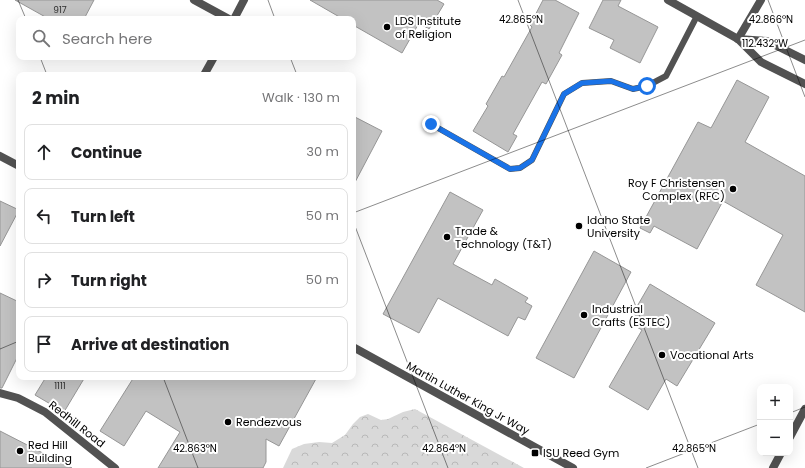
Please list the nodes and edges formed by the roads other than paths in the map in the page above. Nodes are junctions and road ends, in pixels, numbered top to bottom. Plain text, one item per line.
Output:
1 (194, 0) edge
2 (244, 0) edge
3 (668, 0) edge
4 (760, 0) edge
5 (223, 16) edge
6 (236, 16) edge
7 (697, 16) junction
8 (738, 39) junction
9 (212, 60) edge
10 (805, 60) edge
11 (206, 72) edge
12 (805, 84) edge
13 (431, 124) dead end
14 (0, 156) edge
15 (16, 164) edge
16 (356, 349) edge
17 (0, 393) edge
18 (805, 409) edge
19 (793, 431) edge
20 (775, 464) edge
21 (115, 468) edge
22 (573, 468) edge
23 (767, 468) edge

1 - 5 street
2 - 6 street
3 - 7 street
4 - 8 street
7 - 8 street
7 - 13 lane
8 - 10 street
8 - 12 street
9 - 11 street
14 - 15 street
16 - 22 street, Martin Luther King Jr Way
17 - 21 street, Redhill Road
18 - 19 street
20 - 23 street

